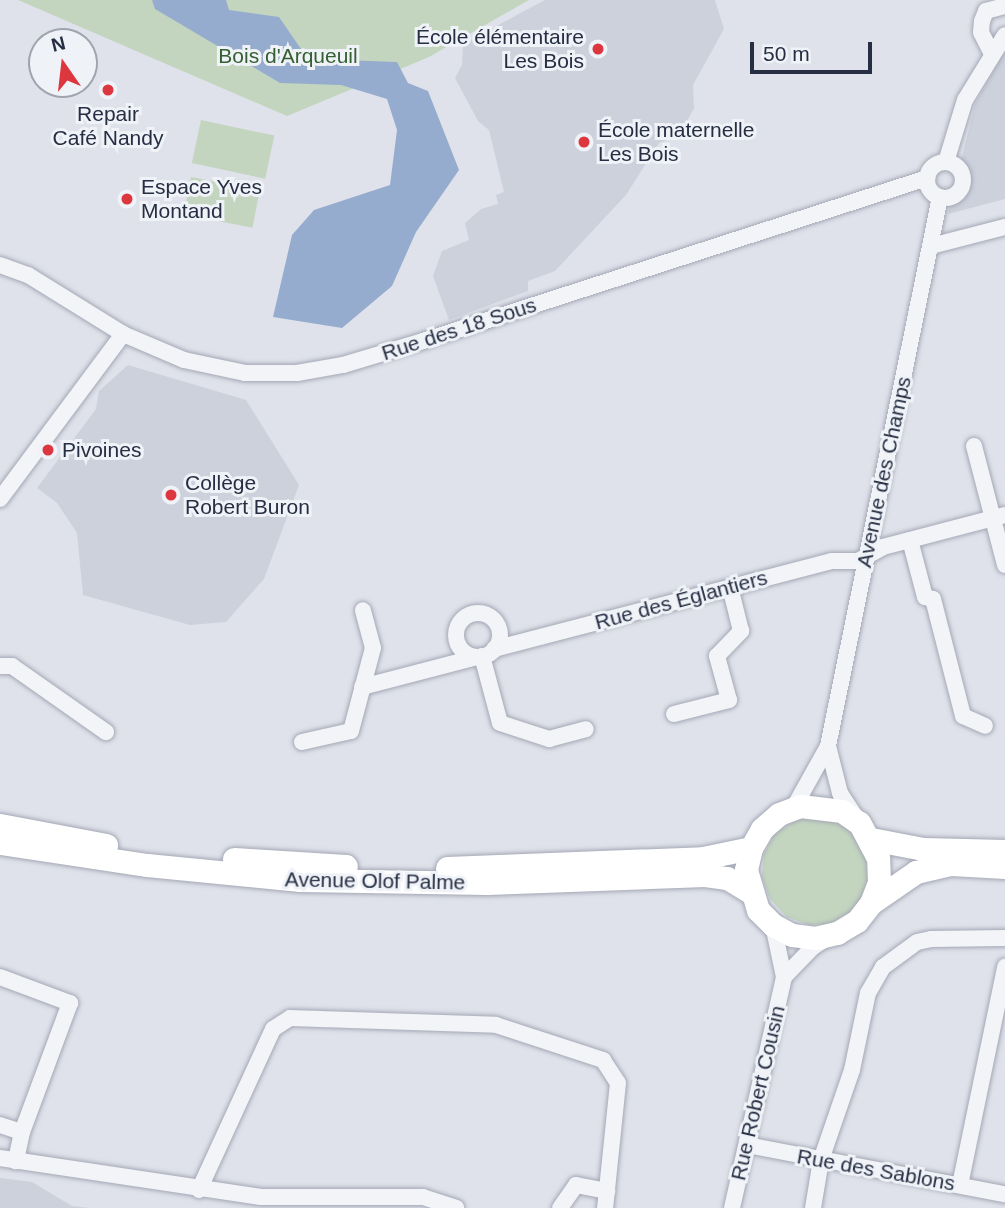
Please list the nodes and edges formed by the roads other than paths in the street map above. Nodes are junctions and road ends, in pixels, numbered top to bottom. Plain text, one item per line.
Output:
1 (995, 5) edge
2 (1005, 35) edge
3 (991, 51) junction
4 (946, 162) junction
5 (927, 178) junction
6 (940, 197) junction
7 (1005, 227) edge
8 (931, 246) junction
9 (0, 265) edge
10 (123, 334) junction
11 (974, 446) dead end
12 (0, 499) edge
13 (999, 517) edge
14 (910, 540) junction
15 (867, 556) junction
16 (1005, 565) edge
17 (730, 587) junction
18 (363, 610) dead end
19 (484, 654) junction
20 (0, 666) edge
21 (362, 687) junction
22 (674, 714) dead end
23 (985, 726) dead end
24 (586, 729) dead end
25 (106, 732) dead end
26 (302, 742) dead end
27 (828, 746) junction
28 (793, 809) junction
29 (0, 825) edge
30 (865, 831) junction
31 (0, 843) edge
32 (751, 848) junction
33 (1005, 851) edge
34 (1005, 867) edge
35 (749, 891) junction
36 (872, 903) junction
37 (773, 925) junction
38 (837, 933) junction
39 (1005, 938) edge
40 (1005, 967) edge
41 (0, 977) edge
42 (785, 977) junction
43 (0, 1125) edge
44 (22, 1132) junction
45 (747, 1145) junction
46 (8, 1160) edge
47 (821, 1160) junction
48 (960, 1185) junction
49 (199, 1190) junction
50 (607, 1191) junction
51 (1005, 1194) edge
52 (433, 1204) edge
53 (456, 1208) edge
54 (560, 1208) edge
55 (605, 1208) edge
56 (732, 1208) edge
57 (813, 1208) edge

1 - 3 street
2 - 3 street
3 - 4 street
4 - 5 street
4 - 6 street
5 - 6 street
5 - 10 street, Rue des 18 Sous
6 - 8 street, Avenue des Champs
7 - 8 street
8 - 15 street, Avenue des Champs
9 - 10 street, Rue des 18 Sous
10 - 12 street
11 - 13 street
13 - 14 street, Rue des Églantiers
13 - 16 street
14 - 15 street, Rue des Églantiers
14 - 23 street
15 - 17 street, Rue des Églantiers
15 - 27 street, Avenue des Champs
17 - 19 street, Rue des Églantiers
17 - 22 street
18 - 21 street
19 - 21 street, Rue des Églantiers
19 - 24 street
20 - 25 street
21 - 26 street
27 - 28 street, Avenue des Champs
27 - 30 street, Avenue des Champs
28 - 30 main road
28 - 32 main road
29 - 32 main road, Avenue Olof Palme
30 - 33 main road
30 - 36 main road
31 - 35 main road, Avenue Olof Palme
32 - 35 main road
34 - 36 main road
35 - 37 main road
36 - 38 main road
37 - 38 main road
37 - 42 street, Rue Robert Cousin
38 - 42 street, Rue Robert Cousin
39 - 47 street
40 - 48 street
41 - 44 street
42 - 45 street, Rue Robert Cousin
43 - 44 street
44 - 46 street
45 - 47 street, Rue des Sablons
45 - 56 street, Rue Robert Cousin
46 - 49 street
47 - 48 street, Rue des Sablons
47 - 57 street
48 - 51 street, Rue des Sablons
49 - 50 street
49 - 52 street
50 - 54 street
50 - 55 street
52 - 53 street

